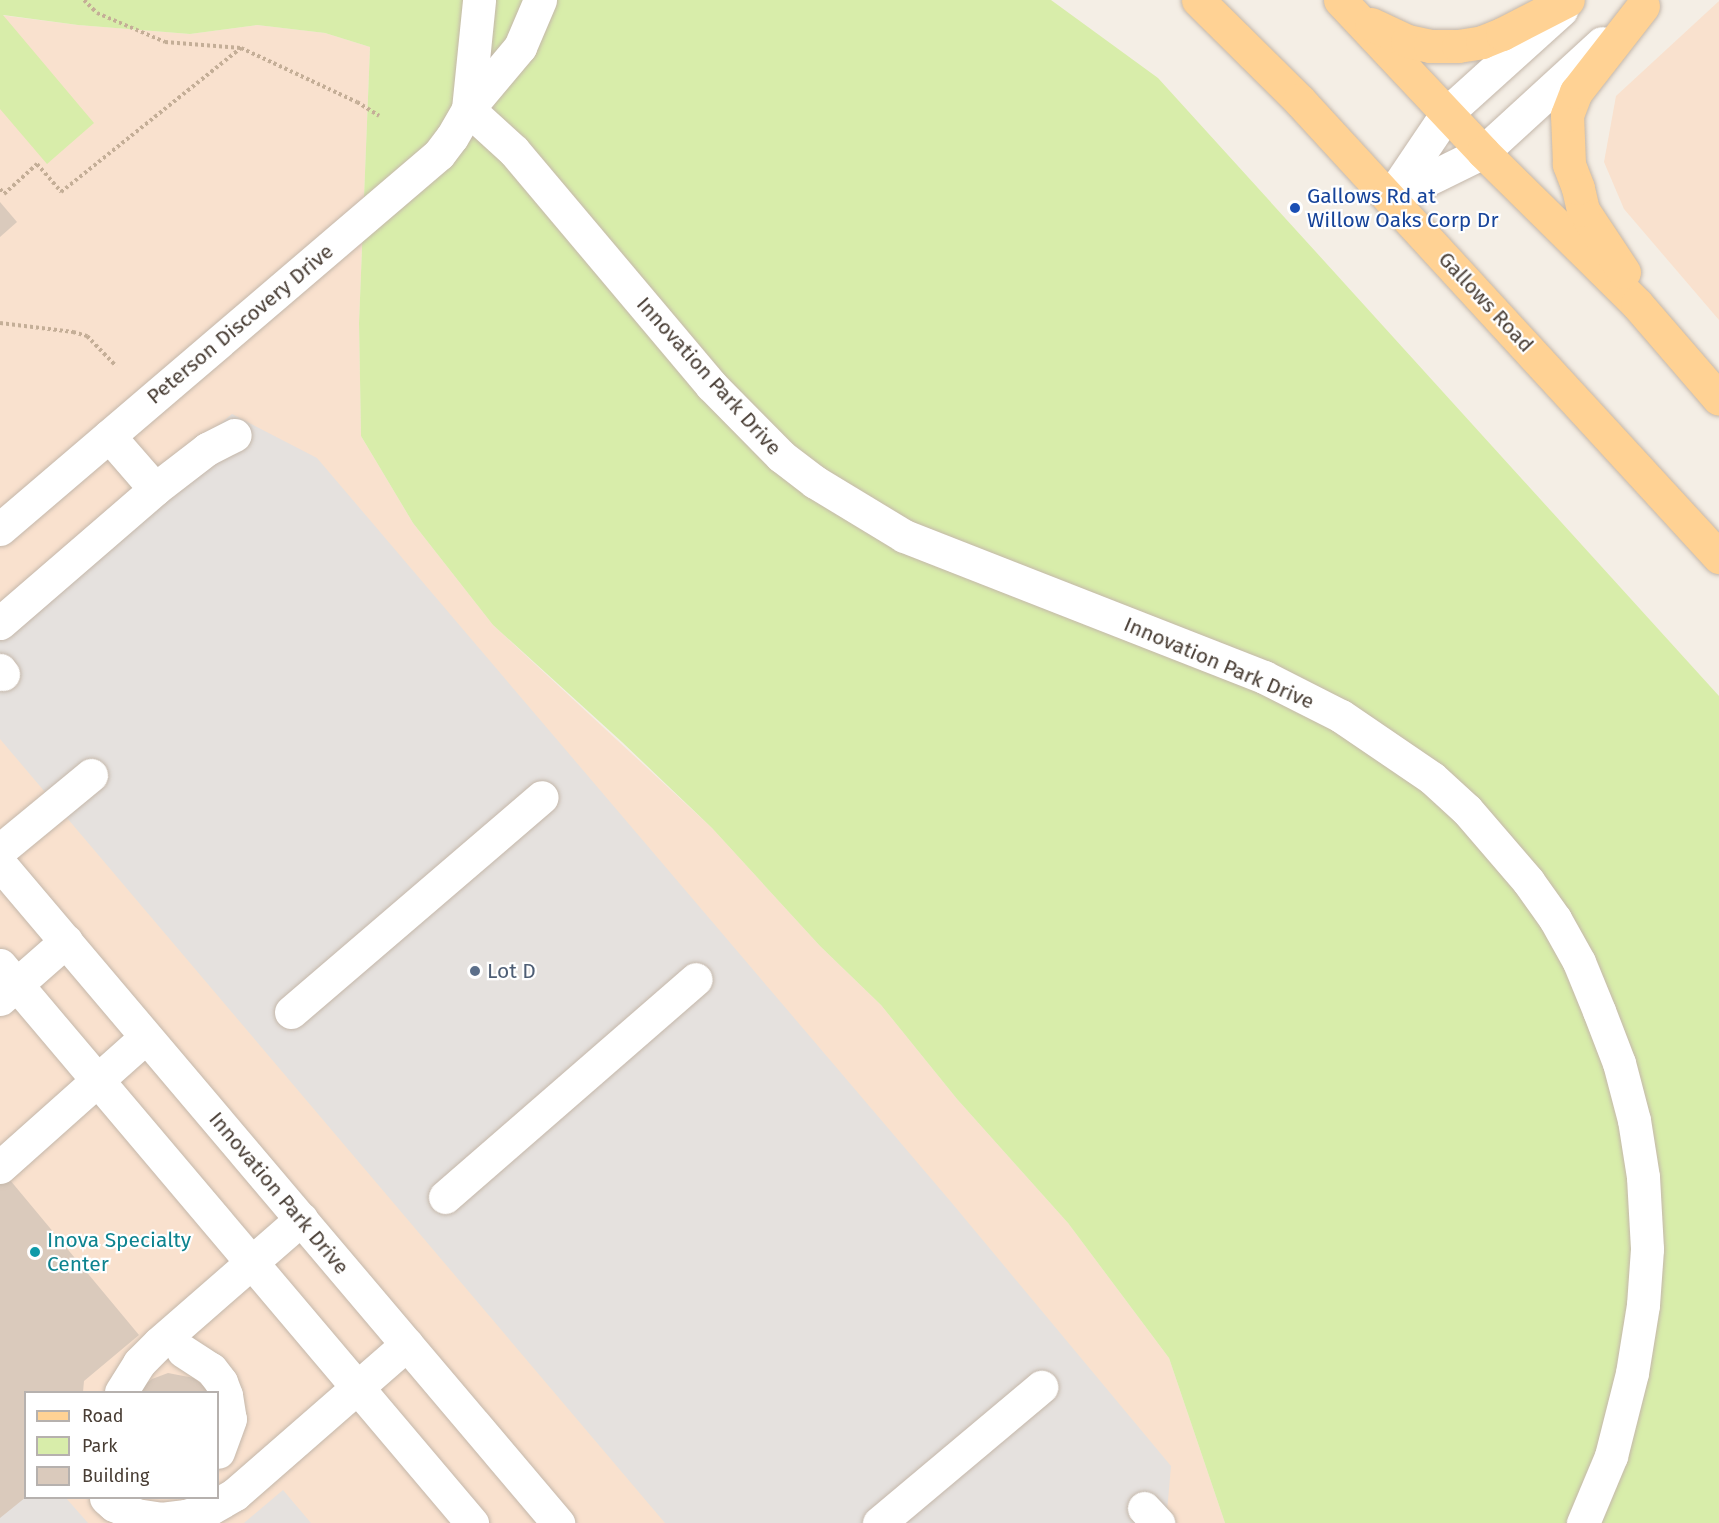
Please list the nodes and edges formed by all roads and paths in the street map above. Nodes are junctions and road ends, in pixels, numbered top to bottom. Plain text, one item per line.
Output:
1 (84, 0) edge
2 (479, 0) edge
3 (540, 0) edge
4 (1198, 0) edge
5 (1570, 0) edge
6 (1646, 3) edge
7 (1348, 8) edge
8 (241, 48) junction
9 (468, 109) junction
10 (1447, 113) junction
11 (379, 116) dead end
12 (1483, 152) junction
13 (0, 189) edge
14 (1390, 198) junction
15 (1637, 304) junction
16 (0, 323) edge
17 (116, 366) dead end
18 (1719, 399) edge
19 (235, 435) dead end
20 (109, 436) junction
21 (155, 489) junction
22 (0, 529) edge
23 (1719, 557) edge
24 (0, 623) edge
25 (91, 775) dead end
26 (542, 797) dead end
27 (0, 849) edge
28 (0, 864) edge
29 (66, 941) junction
30 (696, 979) dead end
31 (5, 983) edge
32 (291, 1012) dead end
33 (146, 1037) junction
34 (96, 1079) junction
35 (0, 1167) edge
36 (445, 1197) dead end
37 (300, 1219) junction
38 (252, 1262) junction
39 (407, 1344) junction
40 (183, 1351) dead end
41 (357, 1386) junction
42 (1041, 1387) dead end
43 (122, 1391) edge
44 (219, 1449) edge
45 (108, 1499) edge
46 (472, 1523) edge
47 (558, 1523) edge
48 (879, 1523) edge
49 (1582, 1523) edge

1 - 8 path
2 - 9 street, Peterson Discovery Drive
3 - 9 street, Peterson Discovery Drive
4 - 14 main road, Gallows Road
5 - 7 main road
5 - 10 street
6 - 12 street
6 - 15 main road
7 - 10 main road
8 - 11 path
8 - 13 path
9 - 20 street, Peterson Discovery Drive
9 - 49 street, Innovation Park Drive
10 - 12 main road
10 - 14 street
12 - 14 street
12 - 15 main road
14 - 23 main road, Gallows Road
15 - 18 main road
16 - 17 path
19 - 21 street
20 - 21 street
20 - 22 street, Peterson Discovery Drive
21 - 24 street
25 - 27 street
26 - 32 street
28 - 29 street, Innovation Park Drive
29 - 31 street
29 - 33 street, Innovation Park Drive
30 - 36 street
31 - 34 street
33 - 34 street
33 - 37 street, Innovation Park Drive
34 - 35 street
34 - 38 street
37 - 38 street
37 - 39 street, Innovation Park Drive
38 - 41 street
38 - 43 street
39 - 41 street
39 - 47 street, Innovation Park Drive
40 - 44 street
41 - 45 street
41 - 46 street
42 - 48 street

